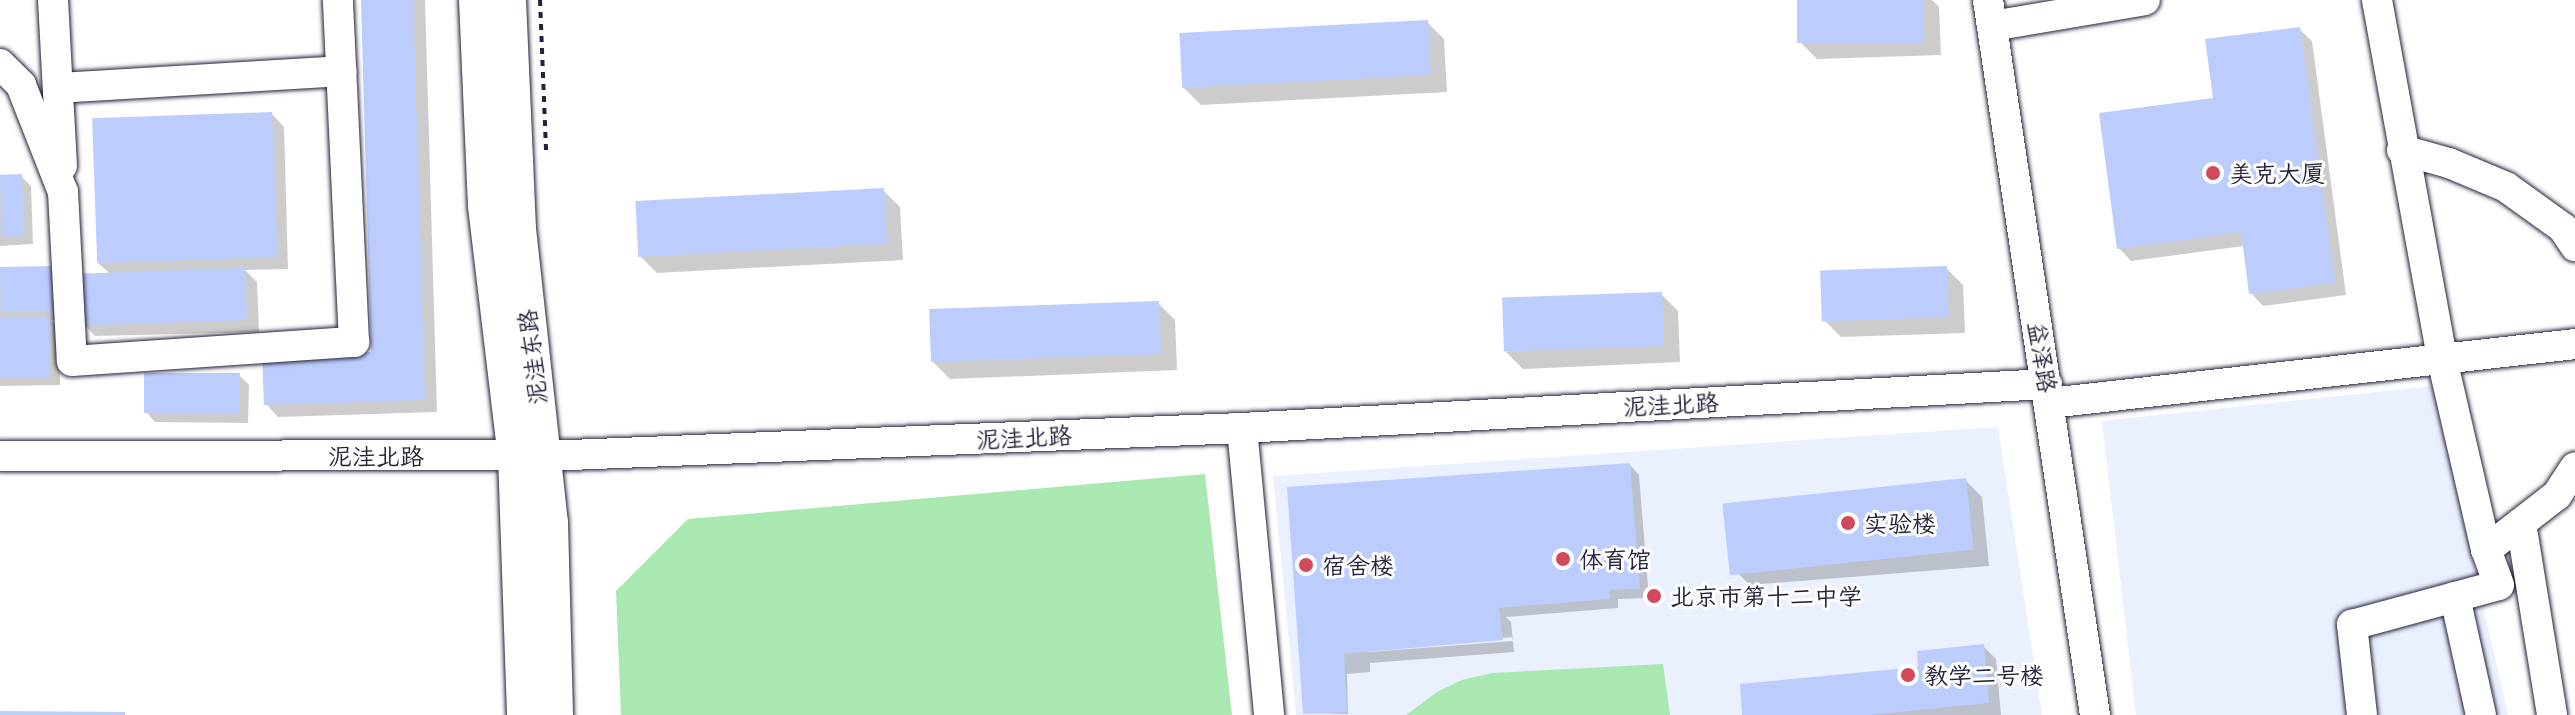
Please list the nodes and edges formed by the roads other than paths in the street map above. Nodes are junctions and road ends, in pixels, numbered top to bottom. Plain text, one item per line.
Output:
1 (53, 0) edge
2 (338, 0) edge
3 (478, 0) edge
4 (507, 0) edge
5 (2145, 0) edge
6 (2377, 0) edge
7 (1990, 13) edge
8 (0, 64) edge
9 (341, 71) junction
10 (58, 88) junction
11 (2402, 150) junction
12 (63, 192) junction
13 (2575, 246) edge
14 (2575, 344) edge
15 (2442, 359) junction
16 (2048, 393) junction
17 (1242, 428) junction
18 (0, 456) edge
19 (530, 456) junction
20 (2575, 467) edge
21 (2521, 523) junction
22 (2486, 550) junction
23 (2455, 597) junction
24 (526, 715) edge
25 (554, 715) edge
26 (1269, 715) edge
27 (2095, 715) edge
28 (2362, 715) edge
29 (2481, 715) edge
30 (2552, 715) edge

1 - 10 street
2 - 9 street
3 - 19 main road, 泥洼东路
4 - 19 main road, 泥洼东路
5 - 7 street
6 - 11 street
7 - 16 street, 益泽路
8 - 12 street
9 - 10 street
9 - 12 street
10 - 12 street
11 - 13 street
11 - 15 street
14 - 15 street, 泥洼北路
15 - 16 street, 泥洼北路
15 - 22 street
16 - 17 street, 泥洼北路
16 - 27 street, 益泽路
17 - 19 street, 泥洼北路
17 - 26 street
18 - 19 street, 泥洼北路
19 - 24 main road, 泥洼东路
19 - 25 main road, 泥洼东路
20 - 21 street
21 - 22 street
21 - 30 street
22 - 23 street
23 - 28 street
23 - 29 street

